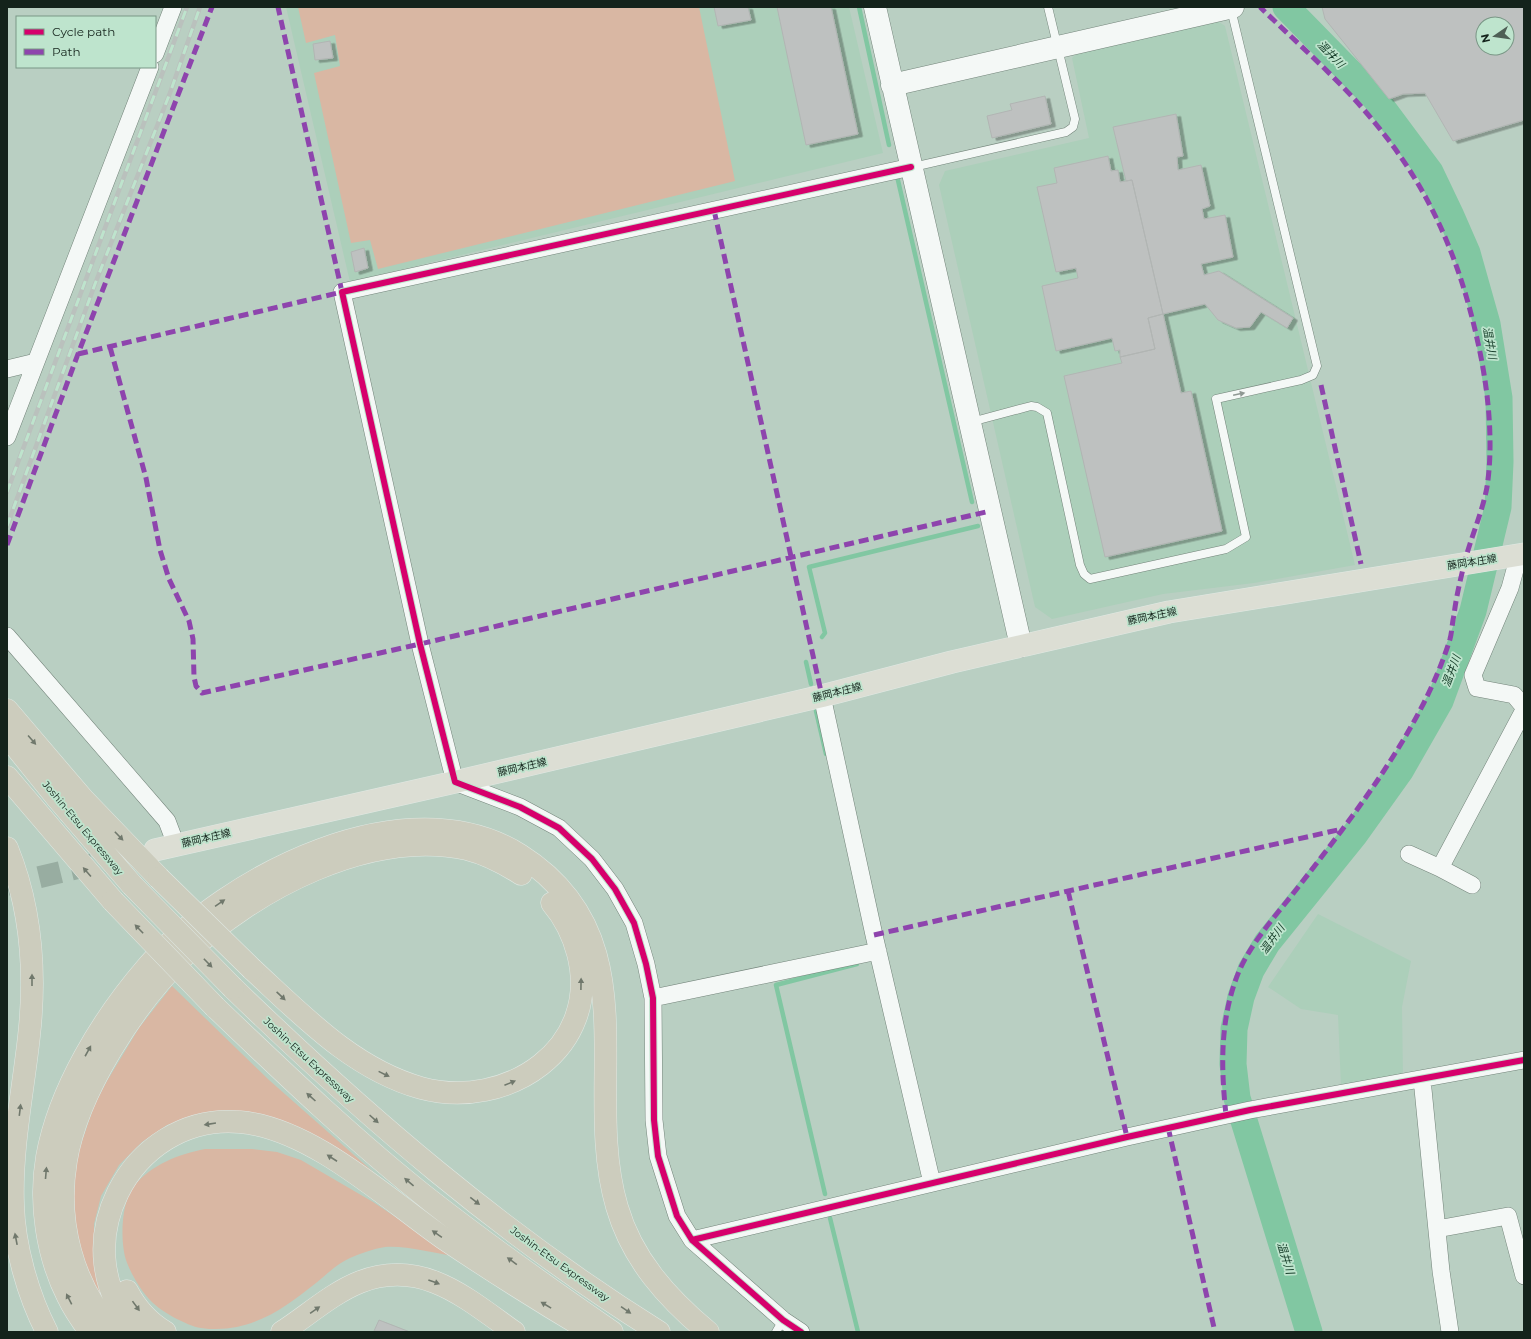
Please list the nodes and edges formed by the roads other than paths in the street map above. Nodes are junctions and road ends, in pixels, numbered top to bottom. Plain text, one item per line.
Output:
1 (173, 7) edge
2 (875, 7) edge
3 (1048, 7) edge
4 (1232, 8) edge
5 (1058, 48) junction
6 (156, 51) edge
7 (150, 68) edge
8 (892, 85) junction
9 (911, 167) junction
10 (36, 362) junction
11 (7, 370) edge
12 (969, 422) junction
13 (7, 437) edge
14 (1516, 555) edge
15 (7, 636) edge
16 (1021, 646) junction
17 (822, 696) junction
18 (1524, 707) edge
19 (7, 710) edge
20 (1524, 710) edge
21 (7, 736) edge
22 (7, 776) edge
23 (455, 782) junction
24 (176, 844) junction
25 (7, 848) edge
26 (155, 850) dead end
27 (1409, 854) dead end
28 (1440, 868) junction
29 (1472, 886) dead end
30 (878, 951) junction
31 (653, 998) junction
32 (1524, 1060) edge
33 (1422, 1079) junction
34 (932, 1183) junction
35 (119, 1189) junction
36 (1437, 1229) junction
37 (692, 1240) junction
38 (1524, 1276) edge
39 (26, 1277) junction
40 (779, 1326) edge
41 (47, 1332) edge
42 (56, 1332) edge
43 (90, 1332) edge
44 (114, 1332) edge
45 (138, 1332) edge
46 (165, 1332) edge
47 (282, 1332) edge
48 (514, 1332) edge
49 (592, 1332) edge
50 (612, 1332) edge
51 (658, 1332) edge
52 (708, 1332) edge
53 (801, 1332) edge
54 (1450, 1332) edge

1 - 6 street
2 - 8 street
3 - 5 lane
4 - 5 street
12 -> 4 lane
5 - 8 street
5 - 9 lane
7 - 10 street
8 - 9 street
9 - 12 street
9 - 23 street
10 - 11 street
10 - 13 street
12 - 16 street
14 - 16 main road, 藤岡本庄線
14 - 18 street
15 - 24 street
16 - 17 main road, 藤岡本庄線
17 - 23 main road, 藤岡本庄線
17 - 30 street
19 -> 44 highway, bridge
20 - 28 street
21 -> 51 highway, Joshin-Etsu Expressway, bridge
50 -> 22 highway, bridge
23 - 24 main road, 藤岡本庄線
23 - 31 street
24 - 26 main road, 藤岡本庄線
39 -> 25 highway
27 - 28 street
28 - 29 street
30 - 31 street
30 - 34 street
31 - 37 street
32 - 33 street
33 - 34 street
33 - 36 street
34 - 37 street
35 - 45 highway
35 -> 46 highway
49 -> 35 highway
36 - 38 street
36 - 54 street
37 - 40 street
39 - 41 highway
39 - 42 highway
40 - 53 street
43 -> 52 highway
47 -> 48 highway

